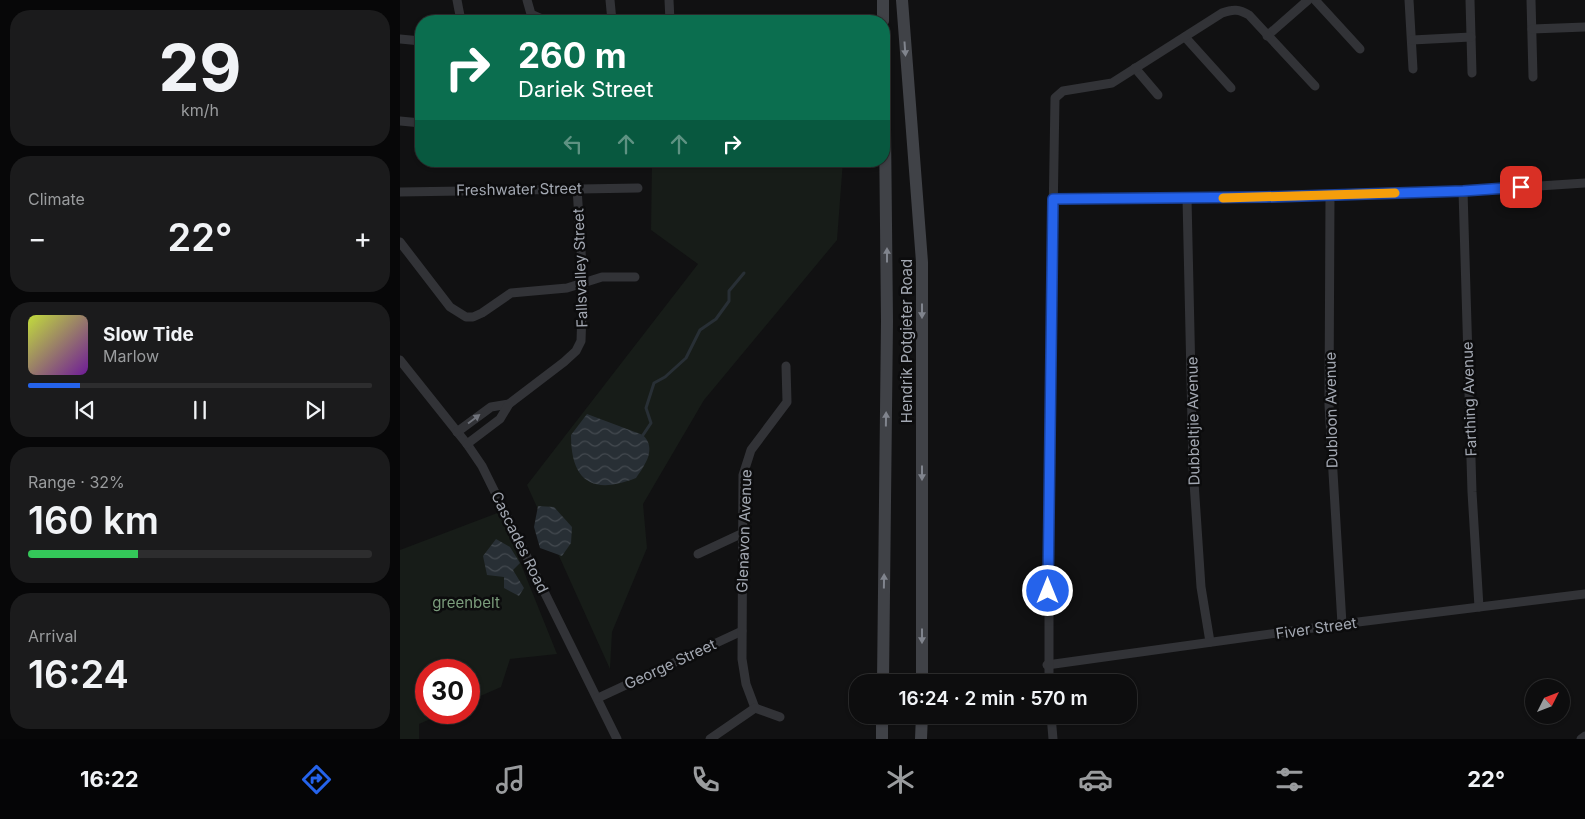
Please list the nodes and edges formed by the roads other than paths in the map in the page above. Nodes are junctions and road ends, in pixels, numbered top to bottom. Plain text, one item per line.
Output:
1 (457, 0) edge
2 (527, 0) edge
3 (610, 0) edge
4 (669, 0) edge
5 (883, 0) edge
6 (902, 0) edge
7 (1308, 0) edge
8 (1315, 0) edge
9 (1409, 0) edge
10 (1470, 0) edge
11 (1532, 0) edge
12 (460, 15) edge
13 (533, 15) edge
14 (611, 15) edge
15 (670, 15) edge
16 (884, 15) edge
17 (1585, 27) edge
18 (1532, 29) junction
19 (1267, 36) junction
20 (1185, 37) junction
21 (1471, 37) junction
22 (400, 39) edge
23 (415, 40) edge
24 (1412, 40) junction
25 (1360, 49) dead end
26 (1134, 68) junction
27 (1414, 69) dead end
28 (1472, 72) dead end
29 (1533, 76) dead end
30 (1315, 86) dead end
31 (1231, 88) dead end
32 (1158, 95) dead end
33 (400, 121) edge
34 (415, 122) edge
35 (885, 167) edge
36 (1585, 183) edge
37 (577, 188) junction
38 (638, 188) dead end
39 (1463, 191) junction
40 (400, 192) edge
41 (1330, 195) junction
42 (1187, 198) junction
43 (1053, 199) junction
44 (400, 242) edge
45 (635, 276) dead end
46 (583, 282) junction
47 (400, 360) edge
48 (786, 366) dead end
49 (509, 404) junction
50 (457, 432) junction
51 (467, 444) junction
52 (743, 532) junction
53 (698, 554) dead end
54 (1585, 594) edge
55 (1480, 607) junction
56 (1342, 624) junction
57 (742, 630) junction
58 (1210, 642) junction
59 (1047, 666) junction
60 (883, 674) edge
61 (922, 674) edge
62 (1048, 674) edge
63 (598, 698) junction
64 (756, 708) junction
65 (780, 717) dead end
66 (882, 724) edge
67 (922, 724) edge
68 (1052, 724) edge
69 (1585, 736) edge
70 (617, 739) edge
71 (710, 739) edge
72 (882, 739) edge
73 (921, 739) edge
74 (1053, 739) edge
75 (1581, 739) edge

1 - 12 street
2 - 13 street
3 - 14 street
4 - 15 street
5 - 16 main road
6 -> 61 main road, Hendrik Potgieter Road
7 - 19 street
8 - 25 street
9 - 24 street
10 - 21 street
11 - 18 street
17 - 18 street
18 - 29 street
19 - 20 street
19 - 30 street
20 - 26 street
20 - 31 street
21 - 24 street
21 - 28 street
22 - 23 street
24 - 27 street
26 - 32 street
26 - 43 street
33 - 34 street
60 -> 35 main road, Hendrik Potgieter Road
36 - 39 street
37 - 38 street, Freshwater Street
37 - 40 street, Freshwater Street
37 - 46 street, Fallsvalley Street
39 - 41 street
39 - 55 street, Farthing Avenue
41 - 42 street
41 - 56 street, Dubloon Avenue
42 - 43 street
42 - 58 street, Dubbeltjie Avenue
43 - 59 street
44 - 46 street
45 - 46 street
46 - 49 street, Fallsvalley Street
47 - 50 street, Cascades Road
48 - 52 street, Glenavon Avenue
50 -> 49 street, Fallsvalley Street
49 - 51 street, Fallsvalley Street
50 - 51 street, Cascades Road
51 - 63 street, Cascades Road
52 - 53 street
52 - 57 street, Glenavon Avenue
54 - 55 street, Fiver Street
55 - 56 street, Fiver Street
56 - 58 street, Fiver Street
57 - 63 street, George Street
57 - 64 street, Glenavon Avenue
58 - 59 street, Fiver Street
59 - 62 street
63 - 70 street, Cascades Road
64 - 65 street
64 - 71 street
66 - 72 main road
67 - 73 main road
68 - 74 street
69 - 75 street

